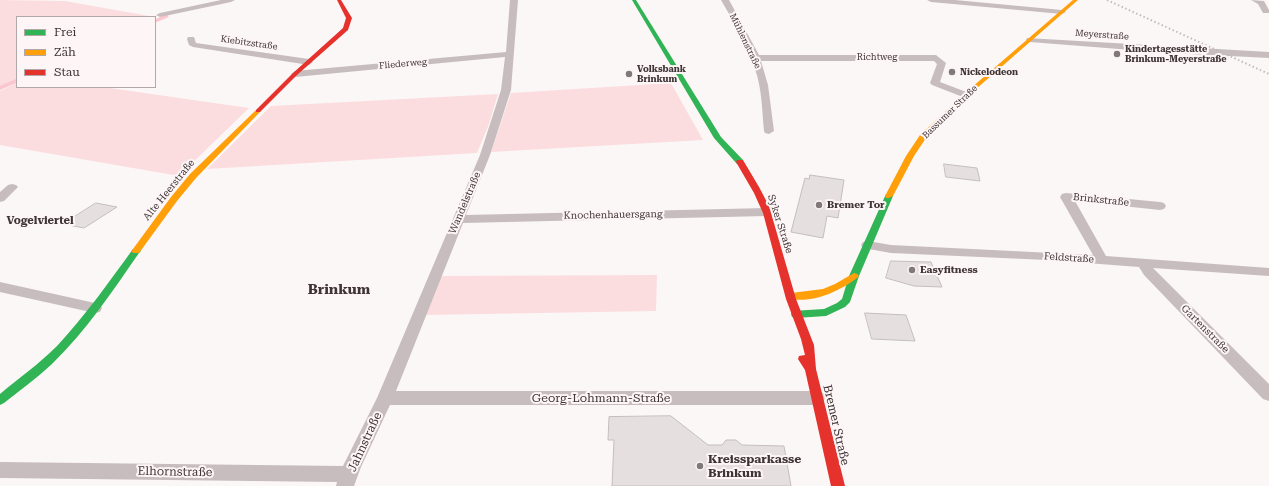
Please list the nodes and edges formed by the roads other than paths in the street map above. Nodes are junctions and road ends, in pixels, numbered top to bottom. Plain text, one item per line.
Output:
1 (231, 0) edge
2 (339, 0) edge
3 (514, 0) edge
4 (634, 0) edge
5 (641, 0) edge
6 (725, 0) edge
7 (931, 0) edge
8 (1076, 0) edge
9 (1255, 0) edge
10 (1062, 12) junction
11 (1266, 12) dead end
12 (160, 15) dead end
13 (191, 39) dead end
14 (1030, 40) junction
15 (510, 54) junction
16 (1269, 55) edge
17 (755, 58) junction
18 (309, 62) junction
19 (295, 74) junction
20 (966, 95) junction
21 (719, 122) dead end
22 (769, 131) dead end
23 (728, 135) dead end
24 (729, 146) junction
25 (12, 188) dead end
26 (0, 198) edge
27 (1160, 206) dead end
28 (767, 212) junction
29 (458, 219) junction
30 (868, 245) junction
31 (1102, 260) junction
32 (1143, 263) junction
33 (1269, 272) edge
34 (854, 276) junction
35 (0, 288) edge
36 (791, 296) junction
37 (95, 308) junction
38 (796, 314) junction
39 (1269, 394) edge
40 (385, 398) junction
41 (817, 398) junction
42 (0, 400) edge
43 (0, 470) edge
44 (347, 480) edge
45 (838, 486) edge

1 - 12 street
2 - 18 street, Alte Heerstraße
3 - 15 street, Wandelstraße
4 - 24 street, Syker Straße
5 - 21 street
6 - 17 street, Mühlenstraße
7 - 10 street
8 - 10 street, Bassumer Straße
9 - 11 street
10 - 14 street, Bassumer Straße
13 - 18 street, Kiebitzstraße
14 - 16 street, Meyerstraße
14 - 20 street, Bassumer Straße
15 - 19 street, Fliederweg
15 - 29 street, Wandelstraße
17 - 20 street, Richtweg
17 - 22 street, Mühlenstraße
18 - 19 street, Alte Heerstraße
19 - 37 street, Alte Heerstraße
20 - 30 street, Bassumer Straße
23 - 24 street, Syker Straße
24 - 28 street, Syker Straße
25 - 26 street
27 - 31 street, Brinkstraße
28 - 29 street, Knochenhauersgang
28 - 36 street, Syker Straße
29 - 40 street, Wandelstraße
30 - 31 street, Feldstraße
30 - 34 street, Bassumer Straße
31 - 32 street, Feldstraße
32 - 33 street, Feldstraße
32 - 39 street, Gartenstraße
34 - 36 street, Bassumer Straße
34 - 38 street, Bassumer Straße
35 - 37 street
36 - 38 street, Syker Straße
37 - 42 street, Alte Heerstraße
38 - 41 street, Bremer Straße
40 - 41 street, Georg-Lohmann-Straße
40 - 44 street, Jahnstraße
41 - 45 street, Bremer Straße
43 - 44 street, Elhornstraße

